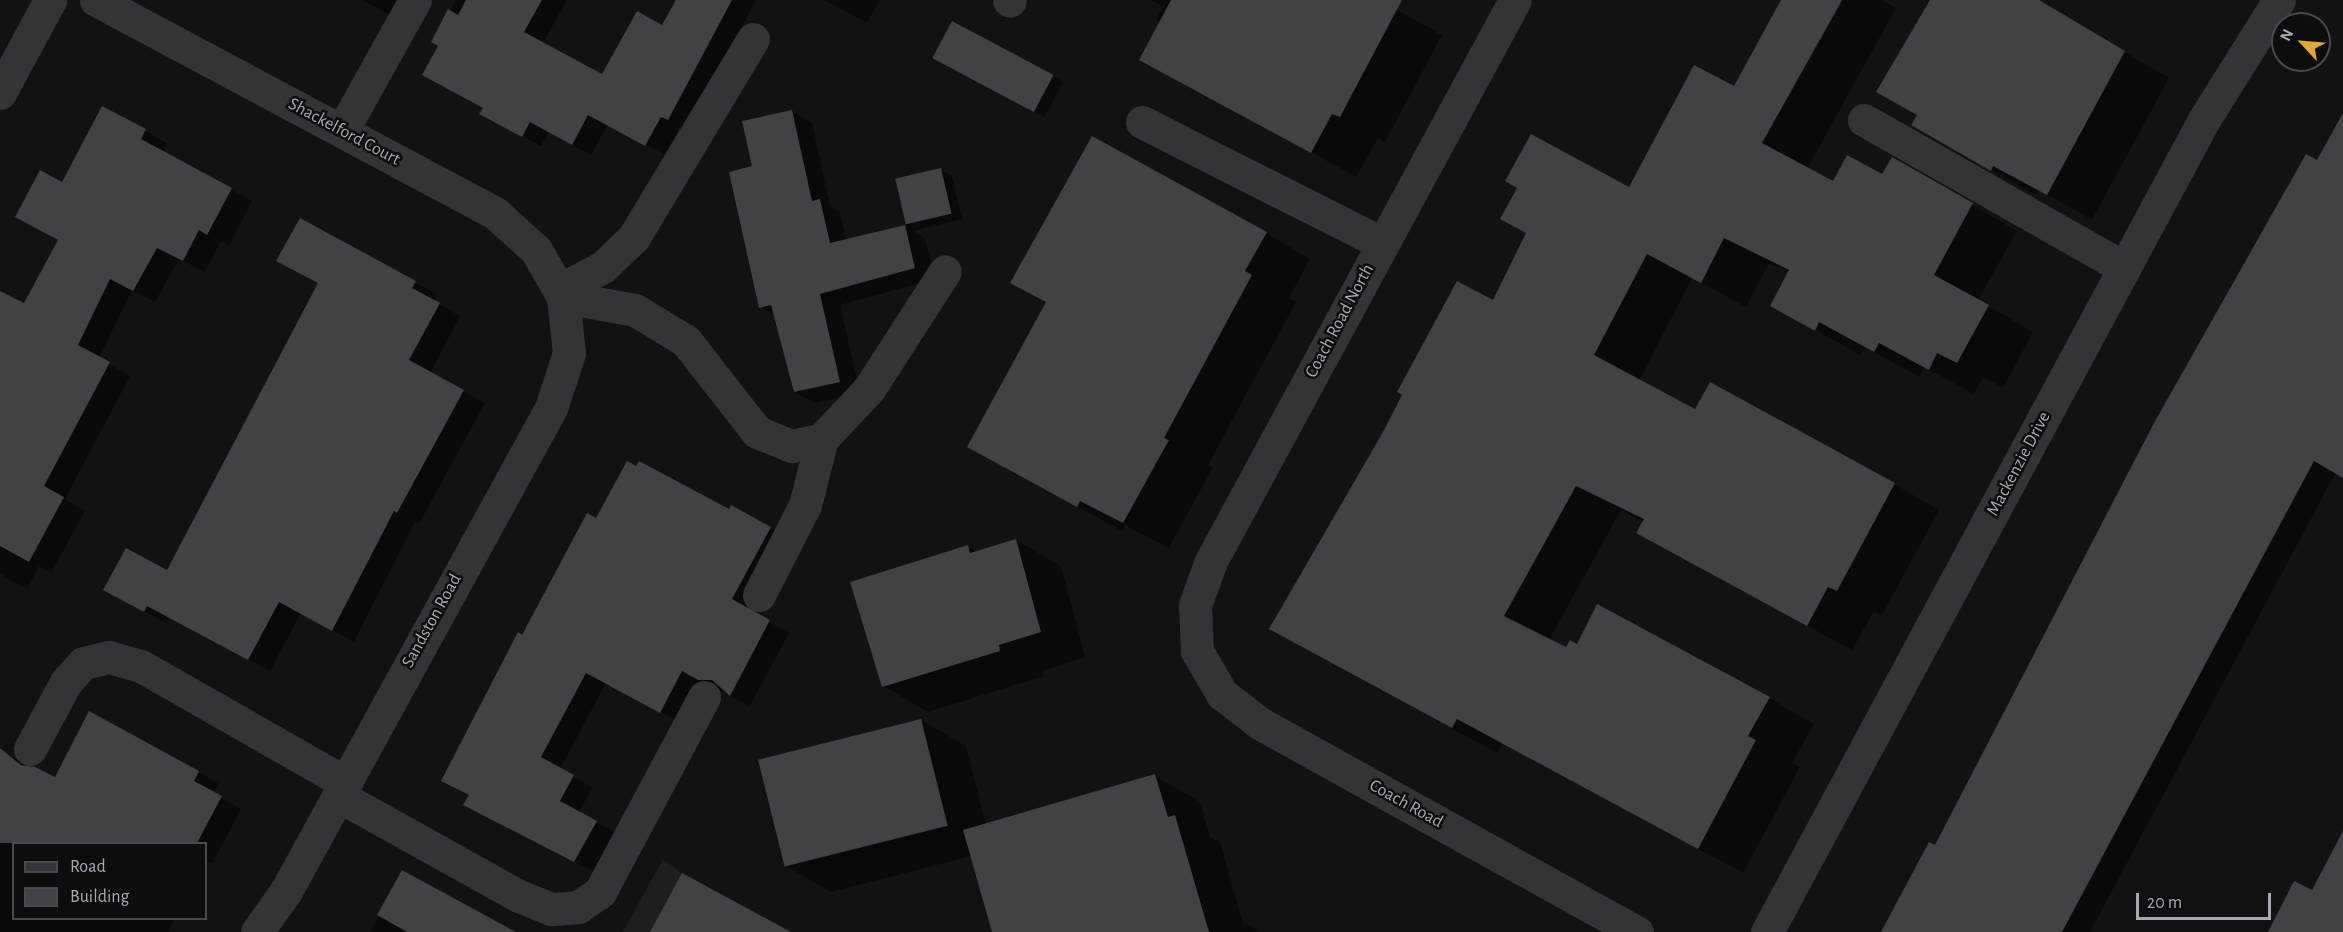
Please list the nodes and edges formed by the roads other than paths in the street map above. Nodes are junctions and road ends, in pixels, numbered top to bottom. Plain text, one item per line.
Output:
1 (50, 0) edge
2 (96, 0) edge
3 (415, 0) edge
4 (1515, 0) edge
5 (2264, 4) edge
6 (753, 39) dead end
7 (0, 93) edge
8 (1864, 120) dead end
9 (1142, 122) dead end
10 (342, 131) junction
11 (1382, 243) junction
12 (2124, 268) junction
13 (945, 271) dead end
14 (561, 294) junction
15 (822, 439) junction
16 (759, 595) dead end
17 (1197, 651) joint
18 (704, 697) dead end
19 (30, 749) dead end
20 (342, 790) junction
21 (257, 932) edge
22 (1637, 932) edge
23 (1767, 932) edge

1 - 7 street
2 - 10 street, Shackelford Court
3 - 10 street
4 - 11 street, Coach Road North
5 - 12 street, Mackenzie Drive
6 - 14 street
8 - 12 street
9 - 11 street
10 - 14 street, Shackelford Court
11 - 17 street, Coach Road North
12 - 23 street, Mackenzie Drive
13 - 15 street
14 - 15 street
14 - 20 street, Sandston Road
15 - 16 street
17 - 22 street, Coach Road
18 - 20 street
19 - 20 street
20 - 21 street, Sandston Road

